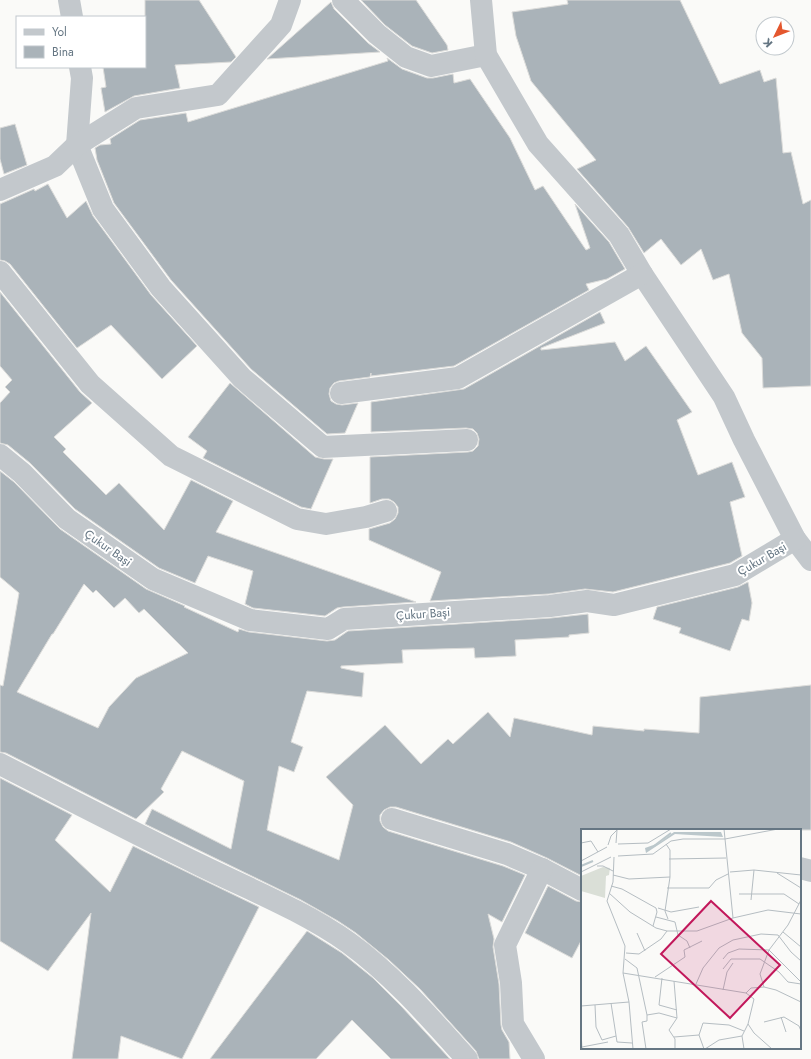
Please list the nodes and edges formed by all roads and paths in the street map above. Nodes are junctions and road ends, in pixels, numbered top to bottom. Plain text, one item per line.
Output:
1 (69, 0) edge
2 (290, 0) edge
3 (342, 0) edge
4 (481, 0) edge
5 (72, 16) edge
6 (486, 55) junction
7 (80, 68) edge
8 (77, 145) junction
9 (0, 190) edge
10 (0, 272) edge
11 (642, 274) junction
12 (341, 393) dead end
13 (467, 440) dead end
14 (0, 455) edge
15 (386, 511) dead end
16 (795, 540) junction
17 (811, 560) edge
18 (0, 764) edge
19 (392, 819) dead end
20 (801, 868) edge
21 (542, 869) junction
22 (811, 871) edge
23 (581, 889) edge
24 (467, 1059) edge
25 (534, 1059) edge

1 - 5 street
2 - 8 street
3 - 6 street
4 - 6 street
6 - 11 street
7 - 8 street
8 - 9 street
8 - 13 street
10 - 15 street
11 - 12 street
11 - 16 street
14 - 16 street, Çukur Başi
16 - 17 street
18 - 24 street
19 - 21 street
20 - 22 street
21 - 23 street
21 - 25 street

